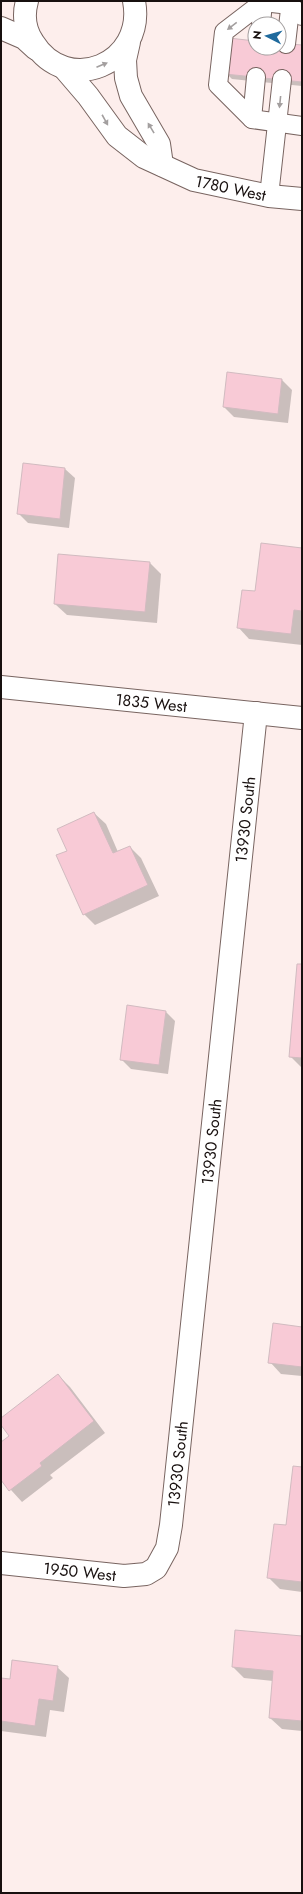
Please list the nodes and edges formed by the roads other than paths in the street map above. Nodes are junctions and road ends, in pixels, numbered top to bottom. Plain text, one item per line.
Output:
1 (27, 1) edge
2 (263, 2) junction
3 (136, 5) edge
4 (294, 7) edge
5 (262, 16) edge
6 (1, 28) edge
7 (287, 39) edge
8 (129, 42) junction
9 (38, 51) junction
10 (64, 68) junction
11 (256, 77) dead end
12 (282, 80) dead end
13 (252, 119) junction
14 (278, 124) junction
15 (302, 126) edge
16 (162, 165) junction
17 (269, 196) junction
18 (302, 199) edge
19 (1, 687) edge
20 (256, 713) junction
21 (302, 718) edge
22 (1, 1563) edge
23 (156, 1568) joint

1 - 9 street
2 - 4 lane
2 - 5 lane
2 -> 13 lane
3 - 8 street
4 - 7 lane
6 - 9 street
10 -> 8 street
16 -> 8 street
9 - 10 street
10 -> 16 street, 1780 West
11 - 13 lane
12 -> 14 lane
13 - 14 lane
14 - 15 lane
14 - 17 lane
16 - 17 street, 1780 West
17 - 18 street, 1780 West
19 - 20 street, 1835 West
20 - 21 street, 1835 West
20 - 23 street, 13930 South
22 - 23 street, 1950 West

